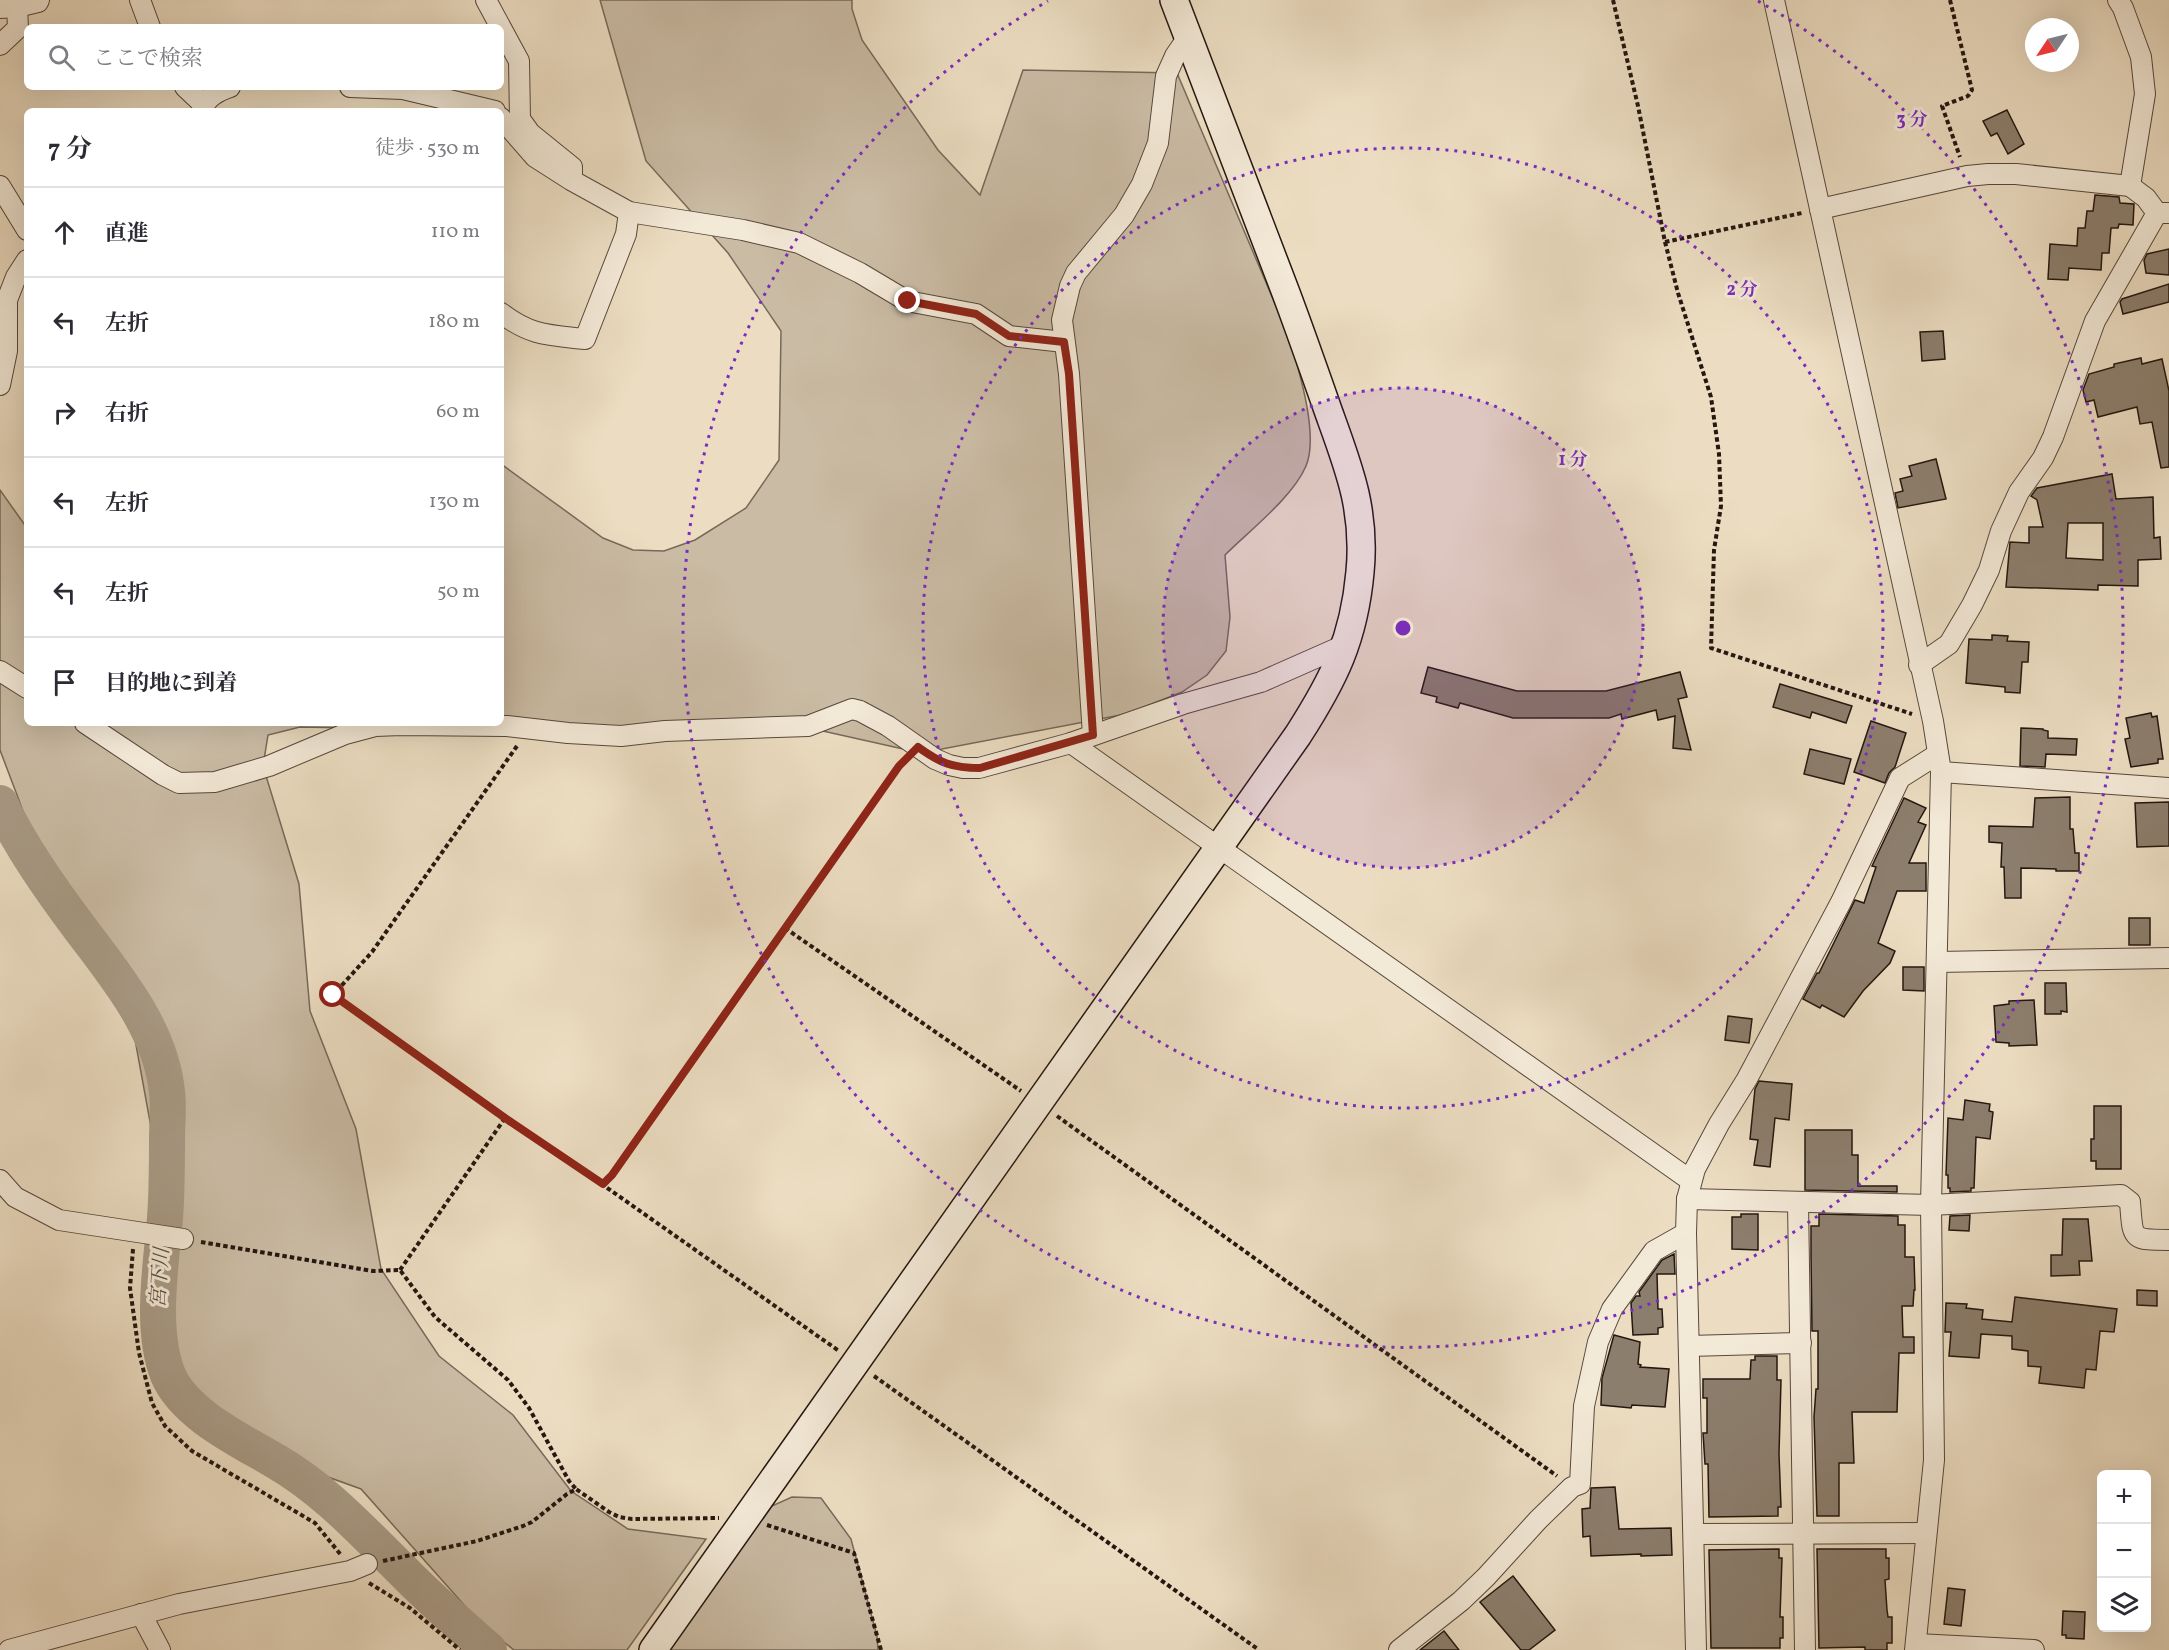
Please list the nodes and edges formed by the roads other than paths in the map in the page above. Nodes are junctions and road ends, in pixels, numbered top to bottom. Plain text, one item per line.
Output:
1 (140, 0) edge
2 (486, 0) edge
3 (1174, 0) edge
4 (1774, 0) edge
5 (2118, 0) edge
6 (43, 1) edge
7 (8, 8) edge
8 (149, 24) edge
9 (499, 24) edge
10 (504, 33) edge
11 (1188, 37) junction
12 (0, 45) edge
13 (188, 90) edge
14 (221, 90) edge
15 (407, 90) edge
16 (203, 108) edge
17 (482, 108) edge
18 (504, 121) edge
19 (571, 180) junction
20 (0, 186) edge
21 (2130, 186) junction
22 (1820, 209) junction
23 (628, 212) junction
24 (2163, 213) edge
25 (24, 225) edge
26 (24, 265) edge
27 (504, 315) edge
28 (1064, 342) junction
29 (0, 385) edge
30 (1347, 645) junction
31 (1919, 665) junction
32 (0, 671) edge
33 (24, 686) edge
34 (90, 726) edge
35 (375, 726) edge
36 (466, 726) edge
37 (1093, 735) junction
38 (1071, 742) junction
39 (1940, 763) junction
40 (2169, 788) edge
41 (1219, 847) junction
42 (2169, 958) edge
43 (1938, 962) junction
44 (0, 1180) edge
45 (1689, 1190) junction
46 (1798, 1203) junction
47 (1931, 1205) junction
48 (1686, 1233) junction
49 (183, 1239) road end
50 (2169, 1240) edge
51 (1801, 1343) junction
52 (1689, 1346) junction
53 (1803, 1532) junction
54 (1925, 1533) junction
55 (1694, 1534) junction
56 (359, 1568) road end
57 (141, 1614) junction
58 (0, 1644) edge
59 (1916, 1647) edge
60 (4, 1650) edge
61 (9, 1650) edge
62 (160, 1650) edge
63 (653, 1650) edge
64 (1399, 1650) edge
65 (1696, 1650) edge
66 (1805, 1650) edge
67 (2034, 1650) edge

1 - 8 street
2 - 9 street
3 - 11 street
4 - 22 street
5 - 21 street
6 - 7 street
7 - 12 street
10 - 19 street
11 - 28 street
11 - 30 street
13 - 16 street
14 - 16 street
15 - 17 street
18 - 19 street
19 - 23 street
20 - 25 street
21 - 22 street
21 - 24 street
22 - 31 street
23 - 27 street
23 - 28 street
24 - 31 street
26 - 29 street
28 - 37 street
30 - 37 street
30 - 41 street
31 - 39 street
32 - 33 street
34 - 35 street
36 - 38 street
37 - 38 street
38 - 41 street
39 - 40 street
39 - 43 street
39 - 45 street
41 - 45 street
41 - 63 street
42 - 43 street
43 - 47 street
44 - 49 street
45 - 46 street
45 - 48 street
46 - 47 street
46 - 51 street
47 - 50 street
47 - 54 street
48 - 52 street
48 - 64 street
51 - 52 street
51 - 53 street
52 - 55 street
53 - 54 street
53 - 55 street
53 - 66 street
54 - 59 street
55 - 65 street
56 - 57 street
57 - 61 street
57 - 62 street
58 - 60 street
59 - 67 street

